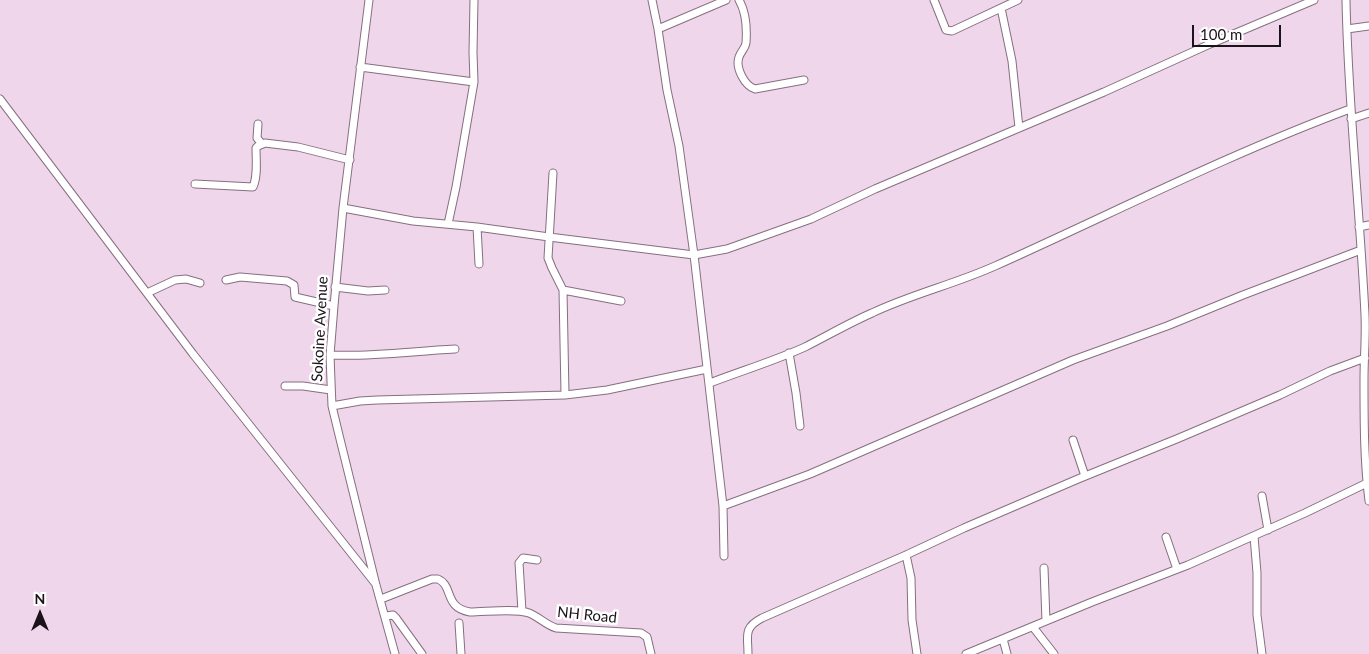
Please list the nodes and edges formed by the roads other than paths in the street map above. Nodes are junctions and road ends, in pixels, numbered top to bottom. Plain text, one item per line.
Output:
1 (368, 0) edge
2 (474, 0) edge
3 (652, 0) edge
4 (726, 0) edge
5 (739, 0) edge
6 (934, 0) edge
7 (1018, 0) edge
8 (1314, 0) edge
9 (1346, 0) edge
10 (1001, 8) junction
11 (1369, 26) edge
12 (1347, 28) junction
13 (658, 29) junction
14 (360, 67) junction
15 (804, 80) dead end
16 (474, 82) junction
17 (0, 99) edge
18 (1350, 109) junction
19 (1369, 113) edge
20 (1351, 119) junction
21 (258, 124) dead end
22 (1019, 128) junction
23 (262, 144) junction
24 (350, 160) junction
25 (553, 173) dead end
26 (195, 184) dead end
27 (343, 208) junction
28 (448, 224) junction
29 (1369, 225) edge
30 (477, 227) junction
31 (1359, 227) junction
32 (549, 237) junction
33 (1361, 250) junction
34 (694, 255) junction
35 (479, 264) dead end
36 (226, 280) dead end
37 (200, 283) dead end
38 (335, 287) junction
39 (1366, 288) edge
40 (385, 290) dead end
41 (563, 290) junction
42 (147, 293) junction
43 (621, 301) dead end
44 (334, 306) junction
45 (455, 349) dead end
46 (789, 353) junction
47 (330, 356) junction
48 (1365, 358) junction
49 (707, 370) junction
50 (1367, 379) edge
51 (710, 383) junction
52 (285, 386) dead end
53 (331, 390) junction
54 (565, 395) junction
55 (332, 406) junction
56 (800, 426) dead end
57 (1073, 440) dead end
58 (1085, 476) junction
59 (1367, 483) junction
60 (1262, 496) dead end
61 (1369, 501) edge
62 (723, 506) junction
63 (1268, 530) junction
64 (1254, 536) junction
65 (1166, 537) dead end
66 (906, 555) junction
67 (724, 556) dead end
68 (537, 560) dead end
69 (1044, 568) dead end
70 (1178, 569) junction
71 (376, 584) junction
72 (381, 599) junction
73 (522, 611) junction
74 (386, 616) junction
75 (1046, 621) junction
76 (459, 623) dead end
77 (1033, 627) junction
78 (1003, 639) junction
79 (977, 652) edge
80 (395, 654) edge
81 (422, 654) edge
82 (461, 654) edge
83 (651, 654) edge
84 (748, 654) edge
85 (917, 654) edge
86 (966, 654) edge
87 (1007, 654) edge
88 (1054, 654) edge
89 (1262, 654) edge

1 - 14 street, Sokoine Avenue
2 - 16 street
3 - 13 street
4 - 13 street
5 - 15 street
6 - 10 street
7 - 10 street
8 - 22 street
9 - 12 street
10 - 22 street
11 - 12 street
12 - 18 street
13 - 34 street
14 - 16 street
14 - 24 street, Sokoine Avenue
16 - 28 street
17 - 42 street
18 - 20 street
18 - 46 street
19 - 20 street
20 - 31 street
21 - 23 street
22 - 34 street
23 - 24 street
23 - 26 street
24 - 27 street, Sokoine Avenue
25 - 32 street
27 - 28 street
27 - 38 street, Sokoine Avenue
28 - 30 street
29 - 31 street
30 - 32 street
30 - 35 street
31 - 33 street
32 - 34 street
32 - 41 street
33 - 39 street
33 - 62 street
34 - 49 street
36 - 44 street
37 - 42 street
38 - 40 street
38 - 44 street, Sokoine Avenue
39 - 48 street
41 - 43 street
41 - 54 street
42 - 71 street
44 - 47 street, Sokoine Avenue
45 - 47 street
46 - 51 street
46 - 56 street
47 - 53 street, Sokoine Avenue
48 - 50 street
48 - 58 street
49 - 51 street
49 - 54 street
50 - 59 street
51 - 62 street
52 - 53 street
53 - 55 street, Sokoine Avenue
54 - 55 street
55 - 71 street, Sokoine Avenue
57 - 58 street
58 - 66 street
59 - 61 street
59 - 63 street
60 - 63 street
62 - 67 street
63 - 64 street
64 - 70 street
64 - 89 street
65 - 70 street
66 - 84 street
66 - 85 street
68 - 73 street
69 - 75 street
70 - 75 street
71 - 72 street, Sokoine Avenue
72 - 73 street, NH Road
72 - 74 street, Sokoine Avenue
73 - 83 street, NH Road
74 - 80 street, Sokoine Avenue
74 - 81 street
75 - 77 street
76 - 82 street
77 - 78 street
77 - 88 street
78 - 79 street
78 - 87 street
79 - 86 street

